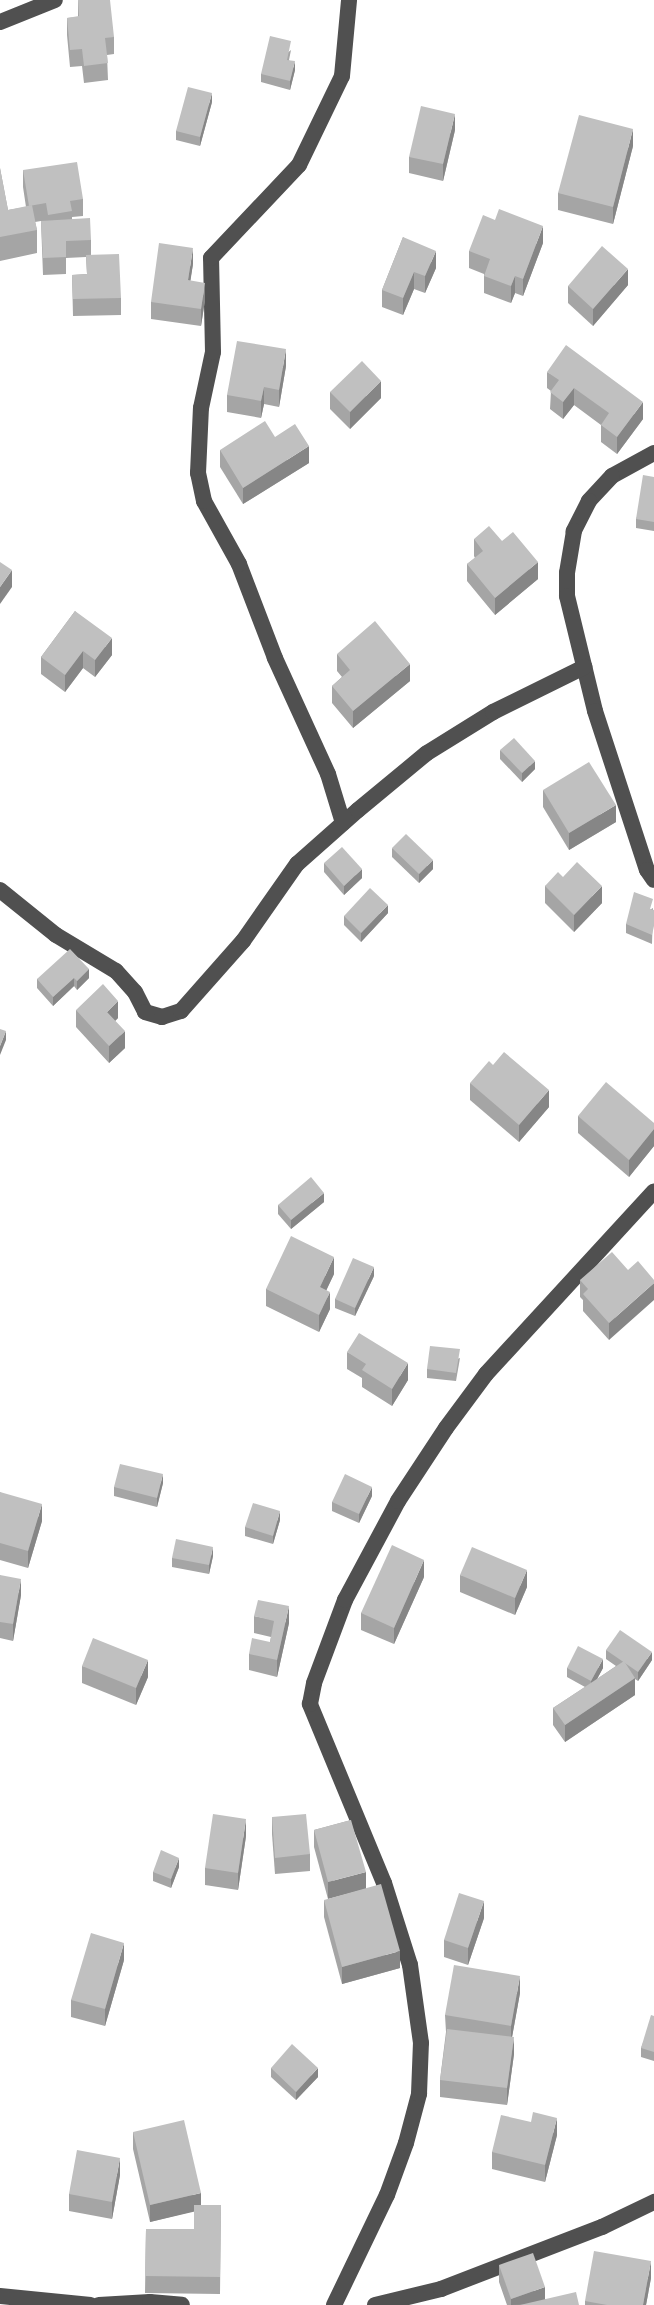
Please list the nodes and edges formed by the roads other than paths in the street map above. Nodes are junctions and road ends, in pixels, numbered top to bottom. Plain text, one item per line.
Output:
1 (55, 0) edge
2 (349, 0) edge
3 (0, 22) edge
4 (654, 453) edge
5 (584, 667) junction
6 (343, 823) junction
7 (654, 880) edge
8 (0, 890) edge
9 (654, 1191) edge
10 (654, 2202) edge
11 (0, 2296) edge
12 (91, 2305) edge
13 (99, 2305) edge
14 (182, 2305) edge
15 (334, 2305) edge
16 (375, 2305) edge

1 - 3 street
2 - 6 street
4 - 5 street
5 - 6 street
5 - 7 street
6 - 8 street
9 - 15 street
10 - 16 street
11 - 12 street
13 - 14 street

